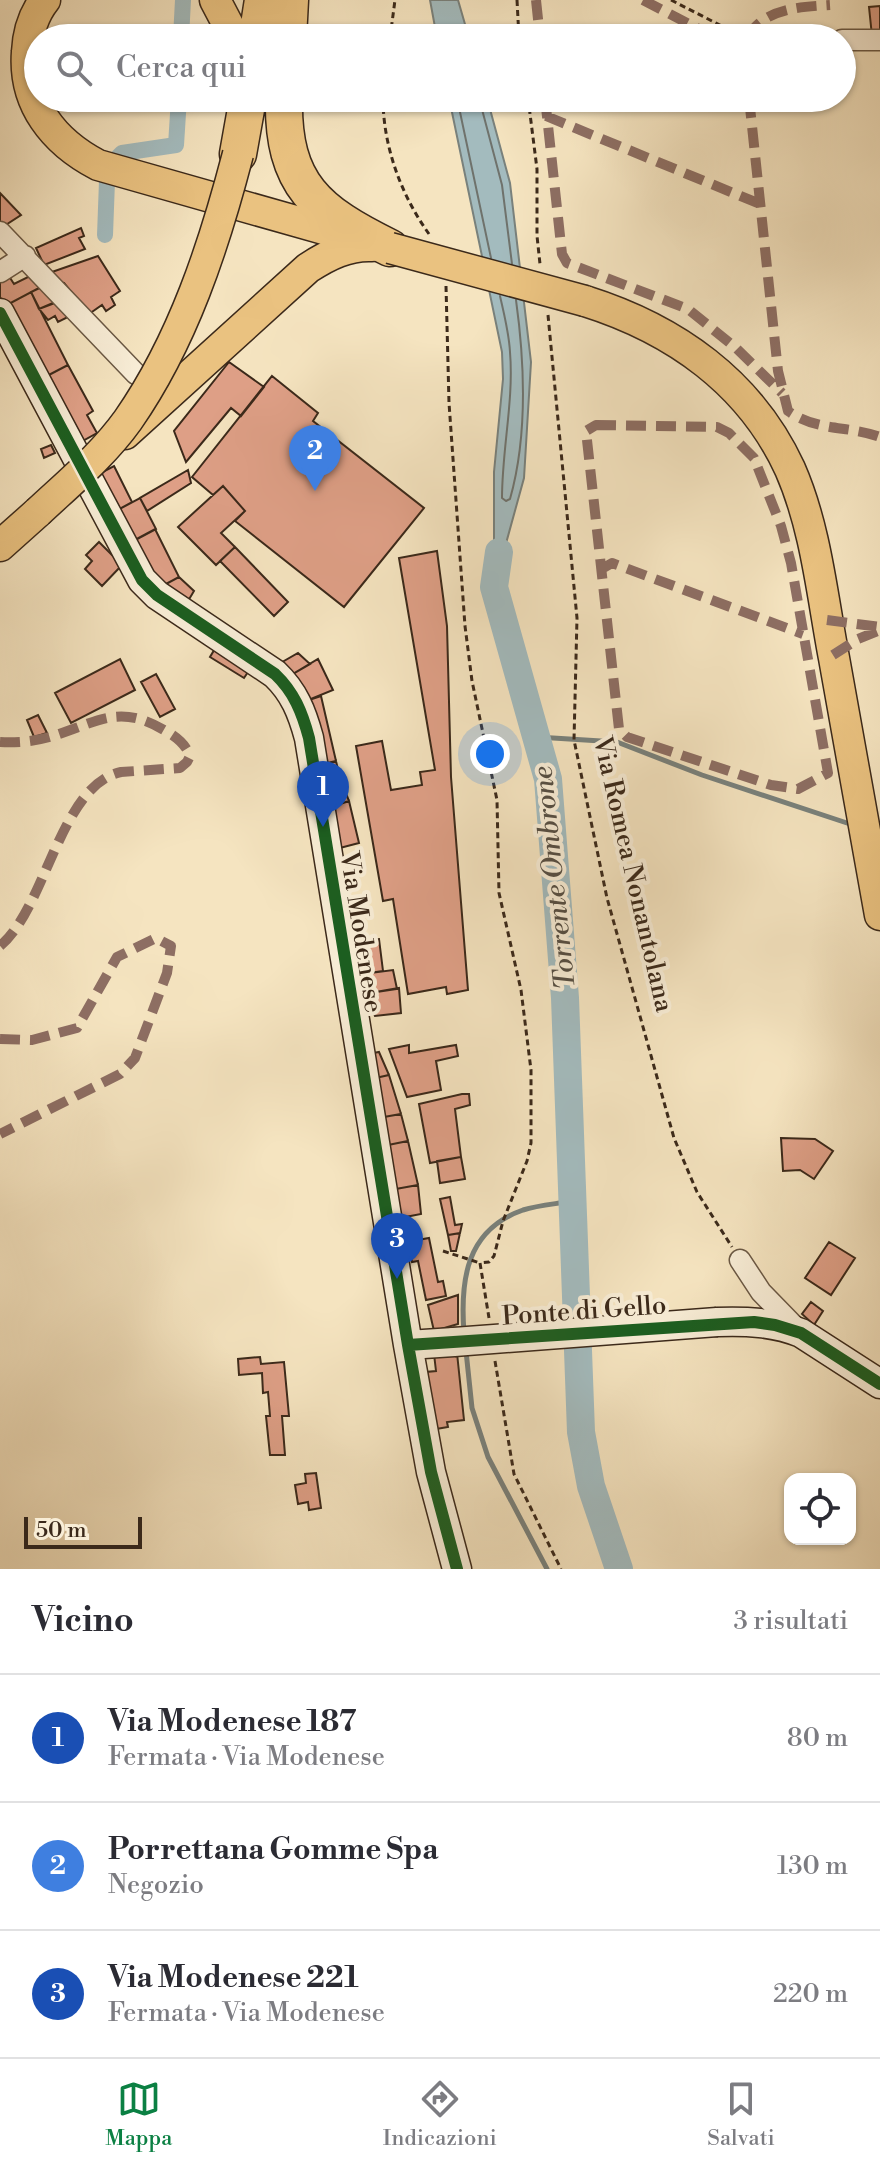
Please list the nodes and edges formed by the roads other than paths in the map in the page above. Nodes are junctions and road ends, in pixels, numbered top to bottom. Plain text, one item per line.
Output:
1 (45, 0) edge
2 (215, 0) edge
3 (263, 0) edge
4 (290, 0) edge
5 (32, 24) edge
6 (228, 24) edge
7 (259, 24) edge
8 (289, 24) edge
9 (856, 40) edge
10 (880, 40) edge
11 (40, 112) edge
12 (240, 112) edge
13 (246, 112) edge
14 (284, 112) edge
15 (238, 154) junction
16 (0, 232) edge
17 (390, 248) junction
18 (25, 256) junction
19 (0, 272) edge
20 (0, 313) edge
21 (136, 374) dead end
22 (94, 459) junction
23 (0, 546) edge
24 (876, 866) edge
25 (880, 915) edge
26 (740, 1260) road end
27 (801, 1333) junction
28 (408, 1345) junction
29 (880, 1384) edge
30 (457, 1569) edge

1 - 5 main road
2 - 6 main road
3 - 7 highway
4 - 8 highway
9 - 10 street
11 - 17 main road
12 - 15 main road
13 - 15 highway
14 - 17 highway
15 - 22 main road, bridge
16 - 18 street
17 - 22 main road, bridge
17 - 24 main road, bridge
18 - 19 street
18 - 21 street
20 - 28 street, Via Modenese
22 - 23 main road, bridge
24 - 25 main road
26 - 27 street
27 - 28 street, Ponte di Gello, bridge
27 - 29 street, Ponte di Gello
28 - 30 street, Via Modenese

